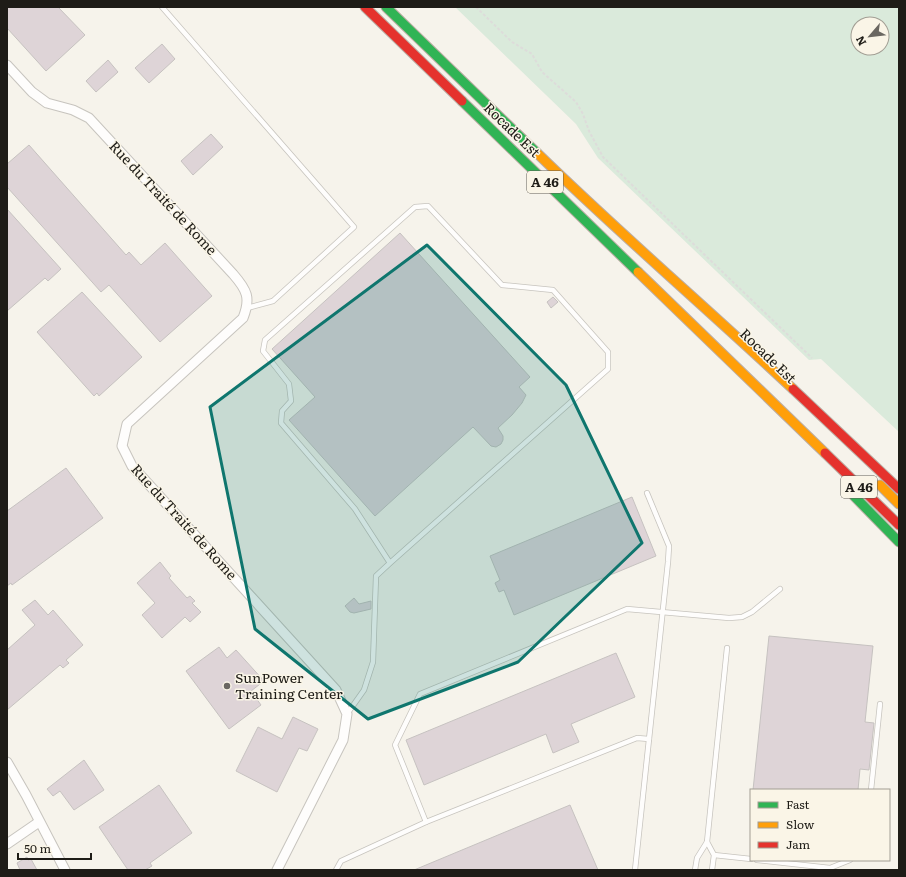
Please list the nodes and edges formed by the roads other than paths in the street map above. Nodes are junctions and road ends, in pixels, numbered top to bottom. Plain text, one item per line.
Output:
1 (162, 7) edge
2 (364, 7) edge
3 (386, 7) edge
4 (7, 65) edge
5 (617, 228) junction
6 (247, 308) junction
7 (826, 432) dead end
8 (820, 448) junction
9 (835, 476) dead end
10 (871, 476) dead end
11 (899, 489) edge
12 (849, 491) dead end
13 (647, 493) dead end
14 (899, 504) edge
15 (899, 525) edge
16 (899, 542) edge
17 (390, 563) junction
18 (780, 589) dead end
19 (663, 612) junction
20 (727, 648) dead end
21 (880, 704) dead end
22 (347, 714) junction
23 (649, 739) junction
24 (7, 762) edge
25 (871, 789) edge
26 (39, 822) junction
27 (426, 822) junction
28 (707, 842) junction
29 (7, 844) edge
30 (714, 855) junction
31 (750, 859) edge
32 (766, 861) edge
33 (848, 861) edge
34 (65, 870) edge
35 (278, 870) edge
36 (336, 870) edge
37 (635, 870) edge
38 (695, 870) edge
39 (712, 870) edge

1 - 6 lane
2 - 8 highway, Rocade Est / A 46
3 - 5 highway, Rocade Est / A 46
4 - 6 street, Rue du Traité de Rome
5 - 7 highway, Rocade Est / A 46
5 - 11 highway
6 - 22 street, Rue du Traité de Rome
8 - 9 highway
8 - 15 highway, A 46
10 - 14 highway, A 46
12 - 16 highway
13 - 19 lane
17 - 17 lane
17 - 22 lane
18 - 19 lane
19 - 23 lane
19 - 27 lane
20 - 28 lane
21 - 25 lane
22 - 35 street
23 - 27 lane
23 - 37 lane
24 - 26 street
26 - 29 street
26 - 34 street
27 - 36 lane
28 - 30 lane
28 - 38 lane
30 - 31 lane
30 - 39 lane
32 - 33 lane

